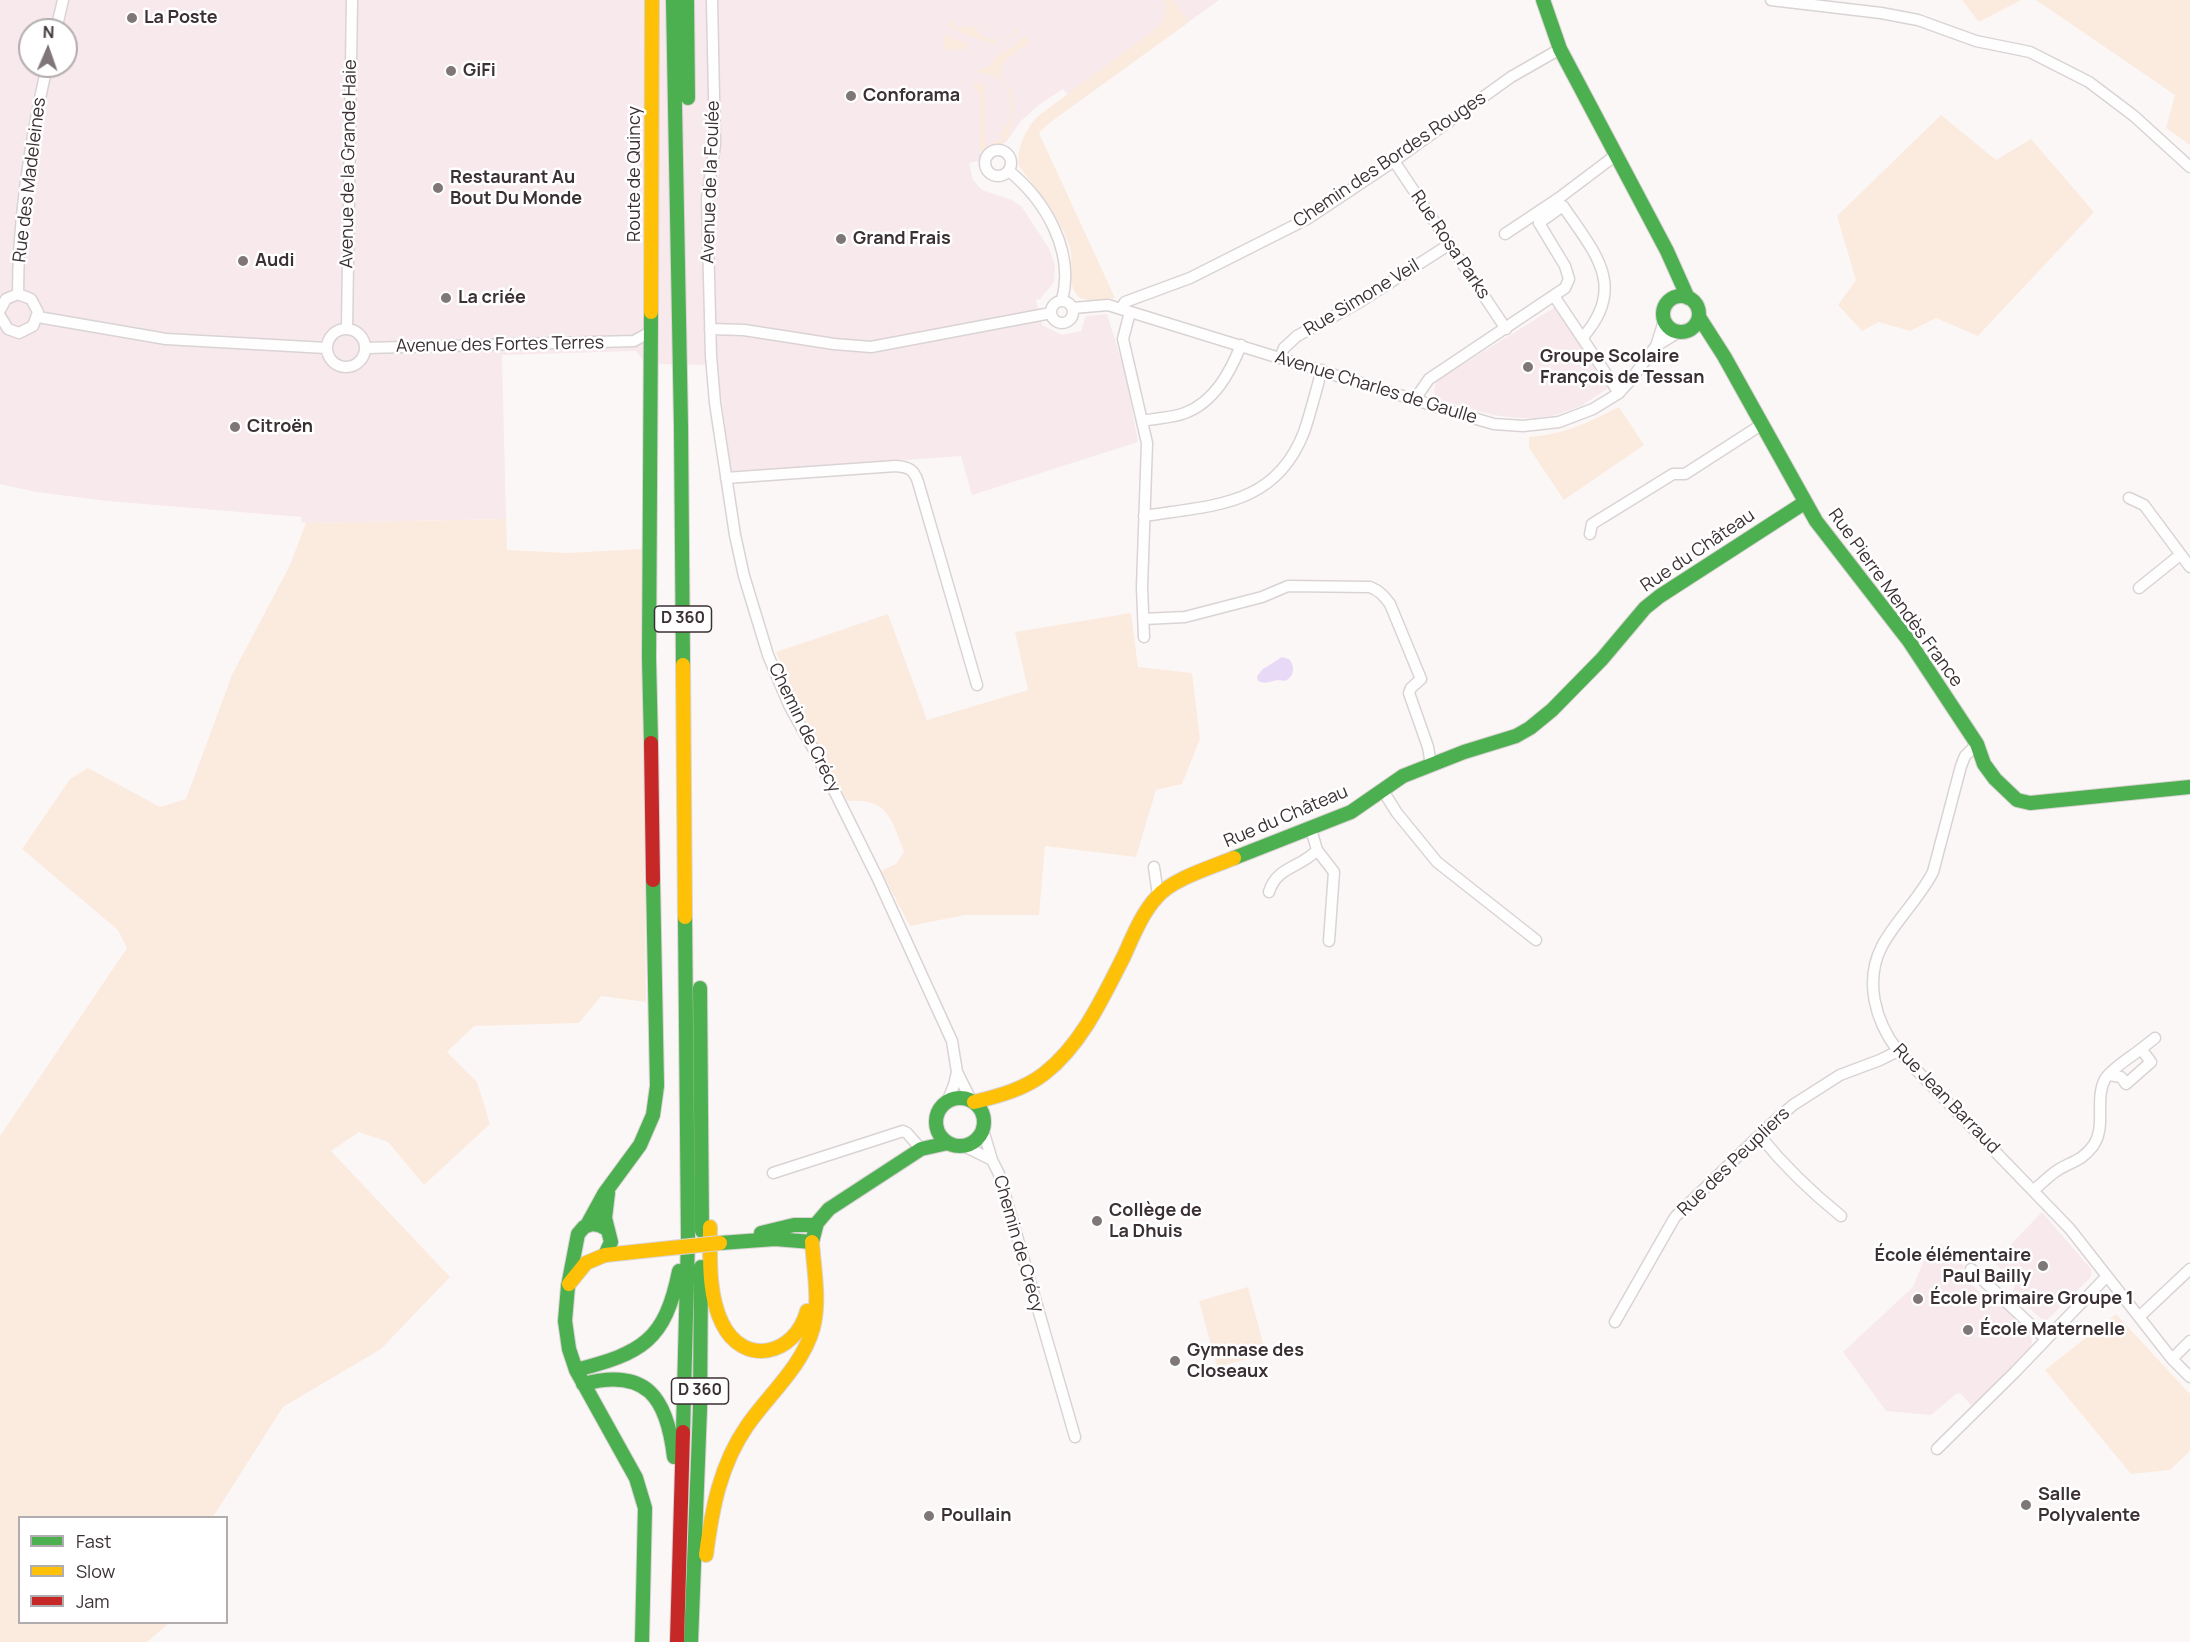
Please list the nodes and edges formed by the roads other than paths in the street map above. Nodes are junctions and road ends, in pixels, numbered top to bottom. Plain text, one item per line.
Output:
1 (63, 0) edge
2 (352, 0) edge
3 (652, 0) edge
4 (673, 0) edge
5 (687, 0) edge
6 (712, 0) edge
7 (1543, 0) edge
8 (1771, 0) edge
9 (59, 18) edge
10 (1560, 49) junction
11 (44, 78) edge
12 (1616, 155) junction
13 (1394, 161) junction
14 (2190, 167) edge
15 (1009, 171) dead end
16 (1505, 234) dead end
17 (1450, 244) junction
18 (1667, 251) junction
19 (18, 294) junction
20 (1554, 296) junction
21 (1688, 298) junction
22 (1062, 300) junction
23 (1670, 300) junction
24 (1073, 308) junction
25 (0, 310) edge
26 (1126, 310) junction
27 (1051, 313) junction
28 (0, 316) edge
29 (38, 317) junction
30 (1699, 317) junction
31 (1664, 321) junction
32 (347, 328) junction
33 (710, 329) junction
34 (1506, 329) junction
35 (652, 331) junction
36 (1684, 331) junction
37 (1583, 337) junction
38 (634, 341) junction
39 (1241, 345) junction
40 (1656, 346) junction
41 (326, 348) junction
42 (366, 348) junction
43 (652, 349) junction
44 (1721, 352) junction
45 (1280, 358) junction
46 (1322, 370) junction
47 (1619, 393) junction
48 (1415, 399) junction
49 (1142, 421) junction
50 (1761, 425) junction
51 (726, 478) junction
52 (2129, 498) dead end
53 (1804, 502) junction
54 (1144, 516) junction
55 (1590, 534) dead end
56 (2180, 555) junction
57 (2190, 567) edge
58 (2139, 588) dead end
59 (1144, 619) junction
60 (1144, 637) dead end
61 (977, 685) dead end
62 (1977, 744) junction
63 (1431, 765) junction
64 (2190, 787) edge
65 (1383, 791) junction
66 (1311, 829) junction
67 (1317, 850) junction
68 (1154, 867) dead end
69 (1269, 892) dead end
70 (1158, 895) junction
71 (699, 900) dead end
72 (1536, 940) dead end
73 (1329, 941) dead end
74 (699, 971) dead end
75 (2155, 1038) dead end
76 (2141, 1049) junction
77 (1898, 1051) junction
78 (957, 1072) junction
79 (2109, 1075) junction
80 (972, 1101) junction
81 (948, 1102) junction
82 (936, 1124) junction
83 (983, 1130) junction
84 (1760, 1136) junction
85 (948, 1143) junction
86 (964, 1146) junction
87 (921, 1149) junction
88 (992, 1160) junction
89 (773, 1173) dead end
90 (613, 1182) junction
91 (702, 1185) junction
92 (2034, 1190) junction
93 (1841, 1216) dead end
94 (588, 1225) junction
95 (814, 1225) junction
96 (609, 1233) junction
97 (688, 1238) junction
98 (742, 1240) junction
99 (812, 1242) junction
100 (576, 1245) junction
101 (654, 1250) junction
102 (600, 1257) junction
103 (1971, 1269) dead end
104 (2190, 1269) edge
105 (2108, 1276) junction
106 (814, 1279) junction
107 (568, 1286) junction
108 (2139, 1317) junction
109 (1615, 1322) dead end
110 (2046, 1339) junction
111 (2190, 1341) edge
112 (2172, 1359) junction
113 (576, 1370) junction
114 (2190, 1377) edge
115 (583, 1384) junction
116 (1075, 1437) dead end
117 (1937, 1449) dead end
118 (680, 1576) junction
119 (693, 1596) junction
120 (642, 1642) edge
121 (677, 1642) edge
122 (691, 1642) edge

1 - 9 street
2 - 32 street, Avenue de la Grande Haie
3 - 35 main road, Route de Quincy
4 - 97 main road, D 360
5 - 71 main road, D 360
6 - 33 street, Avenue de la Foulée
7 - 10 main road
8 - 14 street
10 - 12 main road
10 - 13 street, Chemin des Bordes Rouges
11 - 19 street, Rue des Madeleines
12 - 16 street
12 - 18 main road
13 - 17 street, Rue Rosa Parks
13 - 26 street, Chemin des Bordes Rouges
15 - 22 street
17 - 34 street, Rue Rosa Parks
17 - 45 street, Rue Simone Veil
18 - 21 main road
18 - 23 main road
19 - 25 street
19 - 29 street
20 - 34 street
20 - 37 street
20 - 37 street
21 - 23 main road
21 - 30 main road
22 - 24 street
22 - 27 street
23 - 31 main road
24 - 26 street, Avenue Charles de Gaulle
24 - 27 street
26 - 39 street, Avenue Charles de Gaulle
26 - 49 street
27 - 33 street
28 - 29 street
29 - 41 street
30 - 36 main road
30 - 44 main road, Rue Pierre Mendès France
31 - 36 main road
31 - 40 street, Avenue Charles de Gaulle
32 - 41 street
32 - 42 street
33 - 51 street, Chemin de Crécy
34 - 48 street
35 - 38 street, Avenue des Fortes Terres
35 - 43 main road, Route de Quincy
36 - 40 street, Avenue Charles de Gaulle
36 - 44 main road, Rue Pierre Mendès France
37 - 47 street
38 - 42 street, Avenue des Fortes Terres
38 - 43 street, Avenue des Fortes Terres
39 - 45 street, Avenue Charles de Gaulle
39 - 49 street
40 - 47 street, Avenue Charles de Gaulle
41 - 42 street
43 - 90 main road, Route de Quincy
44 - 50 main road, Rue Pierre Mendès France
45 - 46 street, Avenue Charles de Gaulle
46 - 48 street, Avenue Charles de Gaulle
46 - 54 street
47 - 48 street, Avenue Charles de Gaulle
49 - 54 street
50 - 53 main road, Rue Pierre Mendès France
50 - 55 street
51 - 61 street
51 - 78 street, Chemin de Crécy
52 - 56 street
53 - 62 main road, Rue Pierre Mendès France
53 - 63 main road, Rue du Château
54 - 59 street
56 - 57 street
56 - 58 street
59 - 60 street
59 - 63 street
62 - 64 main road, Rue Pierre Mendès France
62 - 77 street, Rue Jean Barraud
63 - 65 main road, Rue du Château
65 - 66 main road, Rue du Château
65 - 72 street
66 - 67 street
66 - 70 main road, Rue du Château
67 - 69 street
67 - 73 street
68 - 70 street
70 - 80 main road, Rue du Château
74 - 91 main road, D 360
75 - 76 street
76 - 79 street
76 - 79 street
77 - 84 street, Rue des Peupliers
77 - 92 street, Rue Jean Barraud
78 - 80 street, Chemin de Crécy
78 - 81 street, Chemin de Crécy
79 - 92 street
80 - 81 main road
80 - 83 main road
81 - 82 main road
82 - 85 main road
82 - 87 main road
83 - 86 main road
83 - 88 street, Chemin de Crécy
84 - 93 street
84 - 109 street, Rue des Peupliers
85 - 86 main road
85 - 87 main road
86 - 88 street, Chemin de Crécy
87 - 89 street
87 - 95 main road
88 - 116 street, Chemin de Crécy
90 - 94 main road, Route de Quincy
90 - 96 main road
91 - 106 main road
91 - 119 main road, D 360
92 - 105 street, Rue Jean Barraud
94 - 96 main road
94 - 100 main road
95 - 98 main road
95 - 99 main road
96 - 101 main road
96 - 102 main road
97 - 113 main road
97 - 118 main road, D 360
98 - 99 main road
98 - 101 main road, bridge
99 - 106 main road
100 - 102 main road
100 - 107 main road
101 - 102 main road
102 - 107 main road
103 - 110 street
104 - 108 street
105 - 108 street, Rue Jean Barraud
105 - 110 street
106 - 119 main road
107 - 113 main road
108 - 112 street, Rue Jean Barraud
110 - 117 street
111 - 112 street
112 - 114 street, Rue Jean Barraud
113 - 115 main road
115 - 118 main road
115 - 120 main road
118 - 121 main road, D 360
119 - 122 main road, D 360

